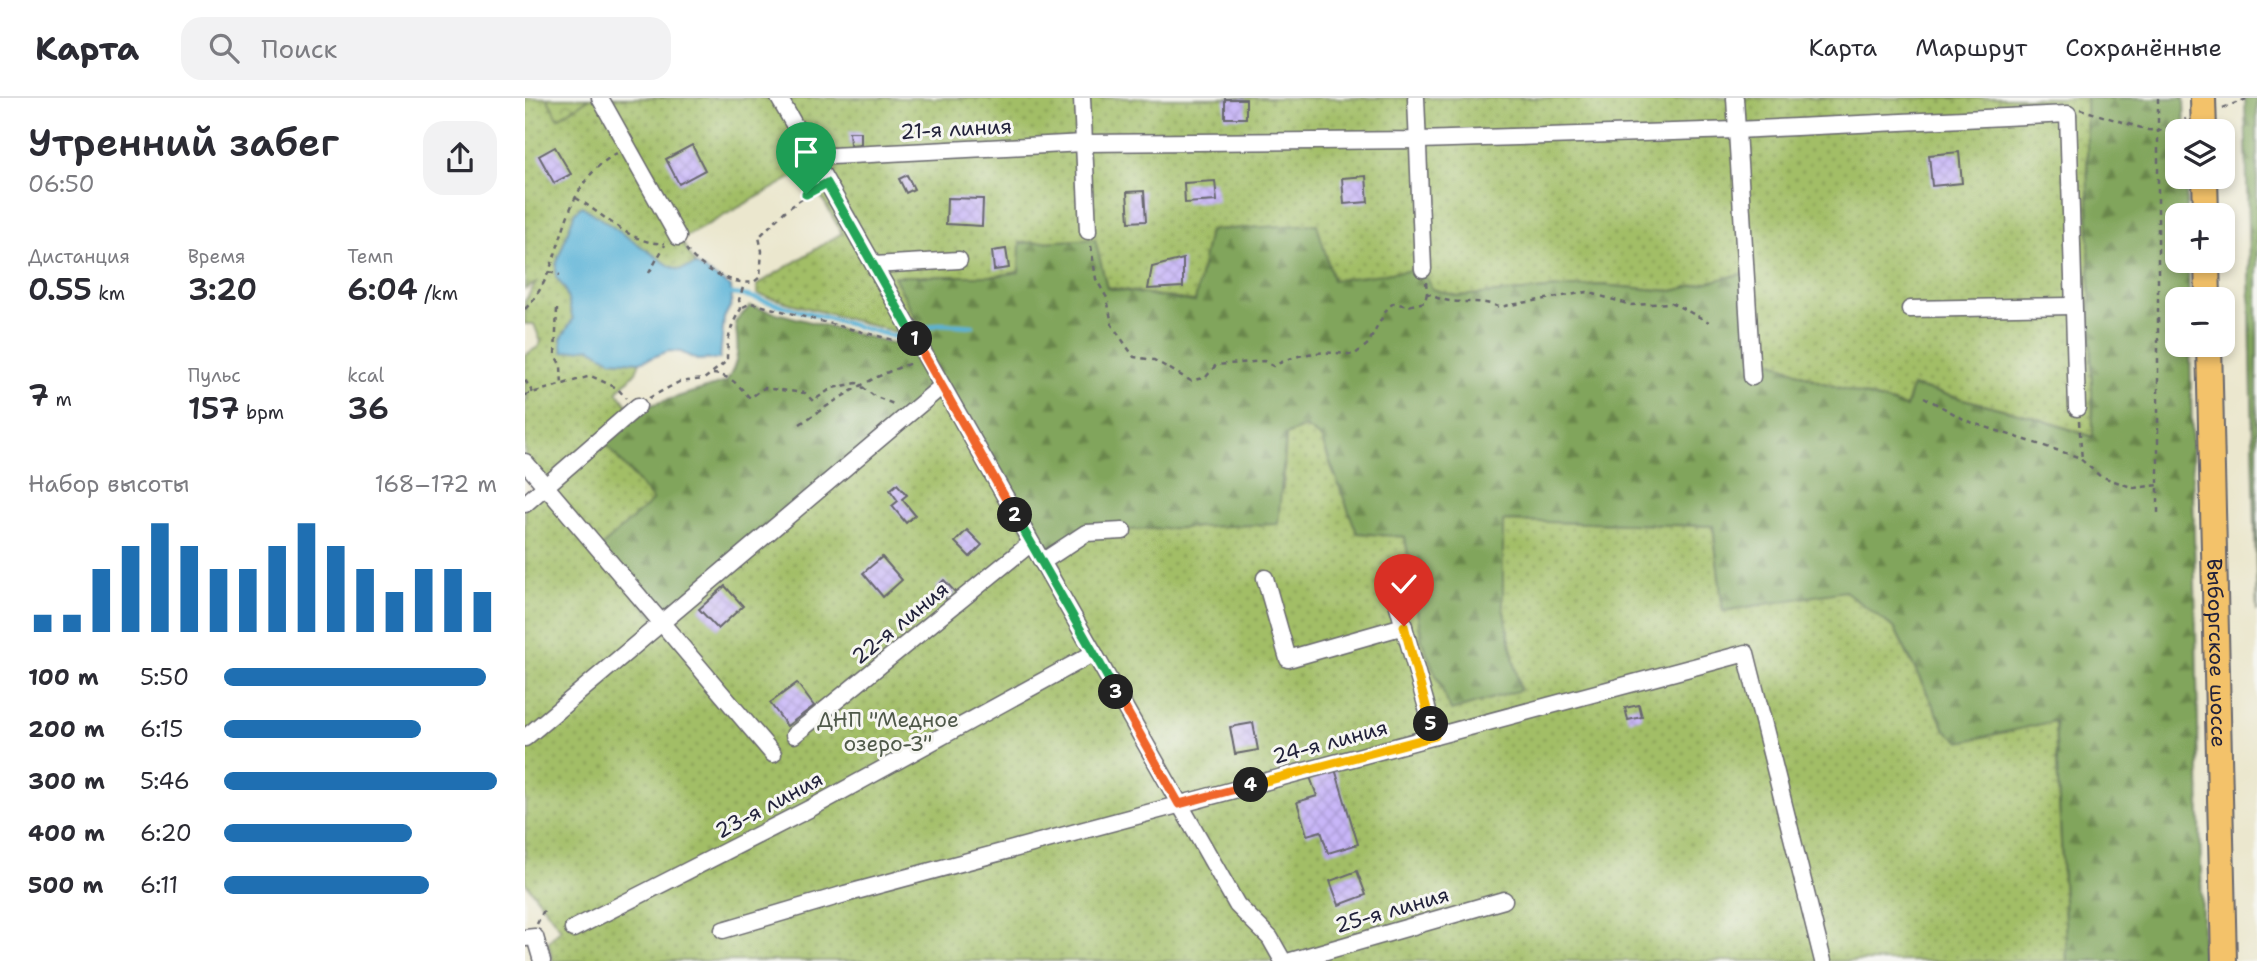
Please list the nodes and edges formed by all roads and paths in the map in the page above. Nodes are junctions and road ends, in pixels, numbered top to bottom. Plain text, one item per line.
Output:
1 (600, 98) edge
2 (779, 98) edge
3 (1082, 98) edge
4 (1416, 98) edge
5 (1735, 98) edge
6 (2158, 98) edge
7 (2249, 98) edge
8 (2071, 110) junction
9 (2204, 115) edge
10 (1736, 130) junction
11 (2159, 131) junction
12 (1419, 140) junction
13 (1084, 143) junction
14 (628, 148) junction
15 (813, 158) junction
16 (827, 183) junction
17 (576, 198) junction
18 (1088, 231) joint
19 (675, 232) junction
20 (959, 260) dead end
21 (874, 265) junction
22 (1423, 269) joint
23 (549, 272) junction
24 (649, 273) dead end
25 (560, 275) dead end
26 (745, 284) junction
27 (1427, 293) junction
28 (2071, 306) junction
29 (741, 307) junction
30 (525, 309) edge
31 (557, 309) dead end
32 (1910, 309) dead end
33 (1709, 322) dead end
34 (900, 343) dead end
35 (2209, 357) edge
36 (919, 361) dead end
37 (713, 374) junction
38 (1752, 377) dead end
39 (525, 380) edge
40 (562, 386) junction
41 (860, 386) junction
42 (942, 386) junction
43 (533, 393) junction
44 (525, 396) edge
45 (1924, 397) dead end
46 (636, 408) junction
47 (2077, 408) joint
48 (912, 411) junction
49 (800, 424) dead end
50 (525, 461) edge
51 (2082, 462) junction
52 (2159, 485) junction
53 (545, 486) junction
54 (525, 504) edge
55 (2158, 514) dead end
56 (1123, 531) dead end
57 (1031, 543) junction
58 (1042, 562) junction
59 (1265, 578) dead end
60 (1396, 599) dead end
61 (659, 623) junction
62 (1404, 626) junction
63 (1094, 653) junction
64 (794, 735) dead end
65 (1435, 736) junction
66 (525, 738) edge
67 (773, 754) dead end
68 (1179, 804) junction
69 (1504, 900) dead end
70 (573, 929) dead end
71 (723, 930) dead end
72 (525, 938) edge
73 (542, 961) edge
74 (1283, 961) edge
75 (1291, 961) edge
76 (1823, 961) edge
77 (2224, 961) edge

1 - 14 street
2 - 15 street
3 - 13 street
4 - 12 street
5 - 10 street
6 - 11 path
7 - 9 path
8 - 10 street, 21-я линия
8 - 11 path
8 - 28 street
9 - 11 path
10 - 12 street, 21-я линия
10 - 38 street
11 - 52 path
12 - 13 street, 21-я линия
12 - 22 street
13 - 15 street, 21-я линия
13 - 18 street
14 - 17 path
14 - 19 street
15 - 16 street
16 - 21 street
16 - 26 path
17 - 19 path
17 - 23 path
18 - 27 path
19 - 24 path
19 - 26 path
20 - 21 street
21 - 42 street
22 - 27 path
23 - 25 path
23 - 30 path
26 - 29 path
27 - 33 path
28 - 32 street
28 - 47 street
29 - 34 path
29 - 37 path
31 - 40 path
35 - 77 main road, Выборгское шоссе
36 - 41 path
37 - 41 path
37 - 46 path
39 - 43 path
40 - 43 path
40 - 46 path
41 - 48 path
41 - 49 path
42 - 48 street
42 - 57 street
43 - 44 path
45 - 51 path
46 - 53 street
47 - 51 path
48 - 61 street
50 - 53 street
51 - 52 path
52 - 55 path
53 - 54 street
53 - 61 street
56 - 58 street
57 - 58 street
57 - 64 street, 22-я линия
58 - 63 street
59 - 62 street
60 - 62 street
61 - 66 street
61 - 67 street
62 - 65 street
63 - 68 street
63 - 70 street, 23-я линия
65 - 68 street, 24-я линия
65 - 76 street, 24-я линия
68 - 71 street, 24-я линия
68 - 74 street
69 - 75 street, 25-я линия
72 - 73 street

